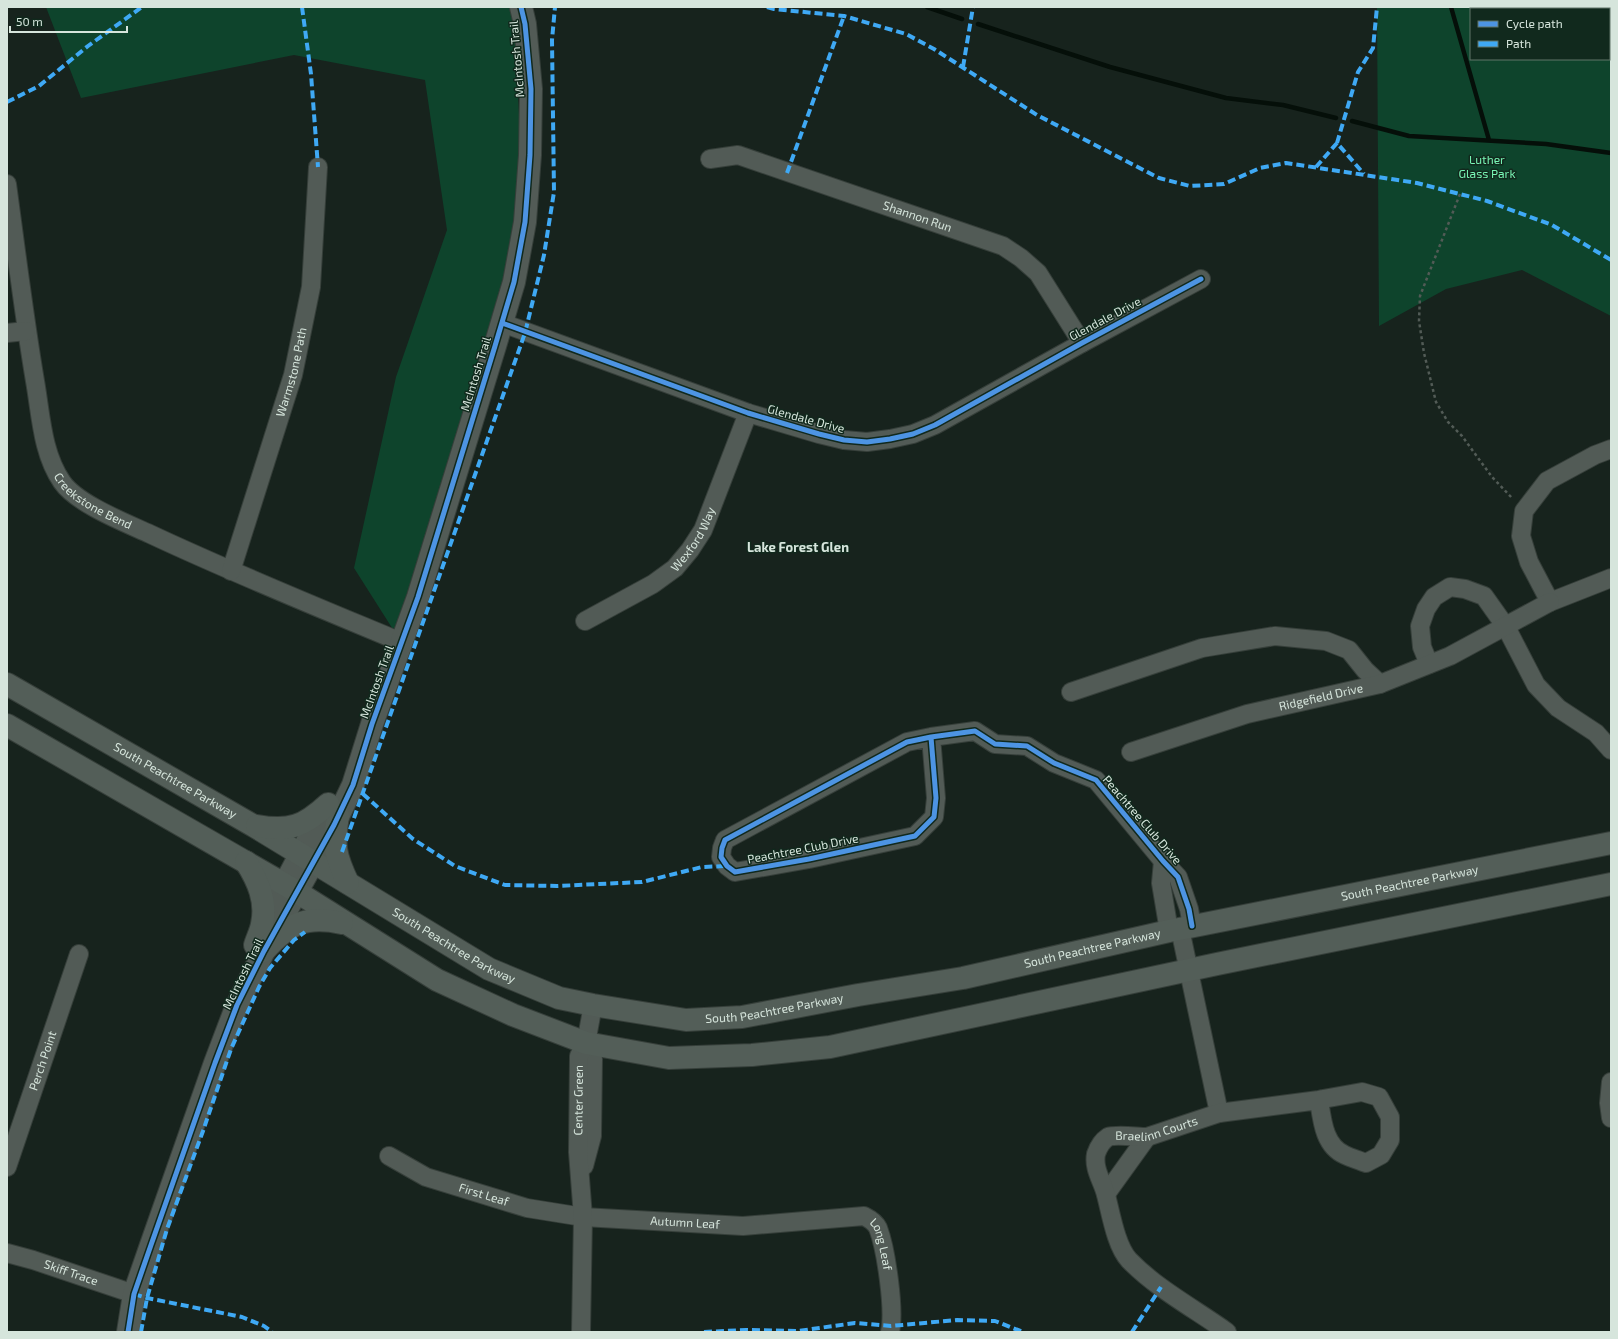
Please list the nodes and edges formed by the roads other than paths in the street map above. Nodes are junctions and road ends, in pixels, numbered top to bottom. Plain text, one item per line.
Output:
1 (521, 7) edge
2 (710, 159) dead end
3 (318, 167) dead end
4 (7, 184) edge
5 (1201, 279) dead end
6 (502, 323) junction
7 (26, 331) junction
8 (7, 333) edge
9 (1082, 343) junction
10 (748, 413) junction
11 (1611, 449) edge
12 (231, 571) junction
13 (1611, 578) edge
14 (1550, 602) junction
15 (585, 621) dead end
16 (1506, 627) junction
17 (401, 642) junction
18 (1429, 664) junction
19 (7, 684) edge
20 (1380, 684) junction
21 (1071, 692) dead end
22 (7, 724) edge
23 (931, 737) junction
24 (1611, 750) edge
25 (1131, 752) dead end
26 (333, 810) junction
27 (254, 826) junction
28 (1611, 843) edge
29 (307, 858) junction
30 (1163, 861) junction
31 (246, 862) junction
32 (348, 883) junction
33 (1611, 884) edge
34 (290, 888) junction
35 (347, 924) junction
36 (1180, 929) junction
37 (259, 948) junction
38 (79, 954) dead end
39 (1189, 970) junction
40 (592, 1005) junction
41 (586, 1043) junction
42 (1611, 1082) edge
43 (1320, 1100) junction
44 (1219, 1113) junction
45 (1611, 1118) edge
46 (1147, 1137) junction
47 (389, 1156) dead end
48 (7, 1168) edge
49 (1106, 1194) junction
50 (583, 1217) junction
51 (786, 1222) joint
52 (7, 1253) edge
53 (134, 1294) junction
54 (128, 1332) edge
55 (581, 1332) edge
56 (890, 1332) edge
57 (1227, 1332) edge

1 - 6 street, McIntosh Trail
2 - 9 street, Shannon Run
3 - 12 street, Warmstone Path
4 - 7 street, Creekstone Bend
5 - 9 street, Glendale Drive
6 - 10 street, Glendale Drive
6 - 17 street, McIntosh Trail
7 - 8 street
7 - 12 street, Creekstone Bend
9 - 10 street, Glendale Drive
10 - 15 street, Wexford Way
11 - 14 street
12 - 17 street, Creekstone Bend
13 - 14 street, Ridgefield Drive
14 - 16 street, Ridgefield Drive
16 - 18 street, Ridgefield Drive
16 - 18 street
16 - 24 street
17 - 26 street, McIntosh Trail
18 - 20 street, Ridgefield Drive
19 - 27 main road, South Peachtree Parkway
20 - 21 street
20 - 25 street, Ridgefield Drive
22 - 31 main road
23 - 23 street, Peachtree Club Drive
23 - 30 street, Peachtree Club Drive
26 - 27 main road
26 - 29 street, McIntosh Trail
26 - 32 main road
27 - 29 main road, South Peachtree Parkway
28 - 36 main road, South Peachtree Parkway
29 - 32 main road, South Peachtree Parkway
29 - 34 street, McIntosh Trail
30 - 36 street
30 - 36 street, Peachtree Club Drive
31 - 34 main road
31 - 37 main road
32 - 40 main road, South Peachtree Parkway
33 - 39 main road
34 - 35 main road
34 - 37 street, McIntosh Trail
35 - 37 main road
35 - 41 main road
36 - 39 street
36 - 40 main road, South Peachtree Parkway
37 - 53 street, McIntosh Trail
38 - 48 street, Perch Point
39 - 41 main road
39 - 44 street
40 - 41 street
41 - 50 street, Center Green
42 - 45 street
43 - 43 street, Braelinn Courts
43 - 44 street, Braelinn Courts
44 - 46 street, Braelinn Courts
46 - 49 street
46 - 49 street, Braelinn Courts
47 - 50 street, First Leaf
49 - 57 street, Braelinn Courts
50 - 51 street, Autumn Leaf
50 - 55 street, Center Green
51 - 56 street, Long Leaf
52 - 53 street, Skiff Trace
53 - 54 street, McIntosh Trail

